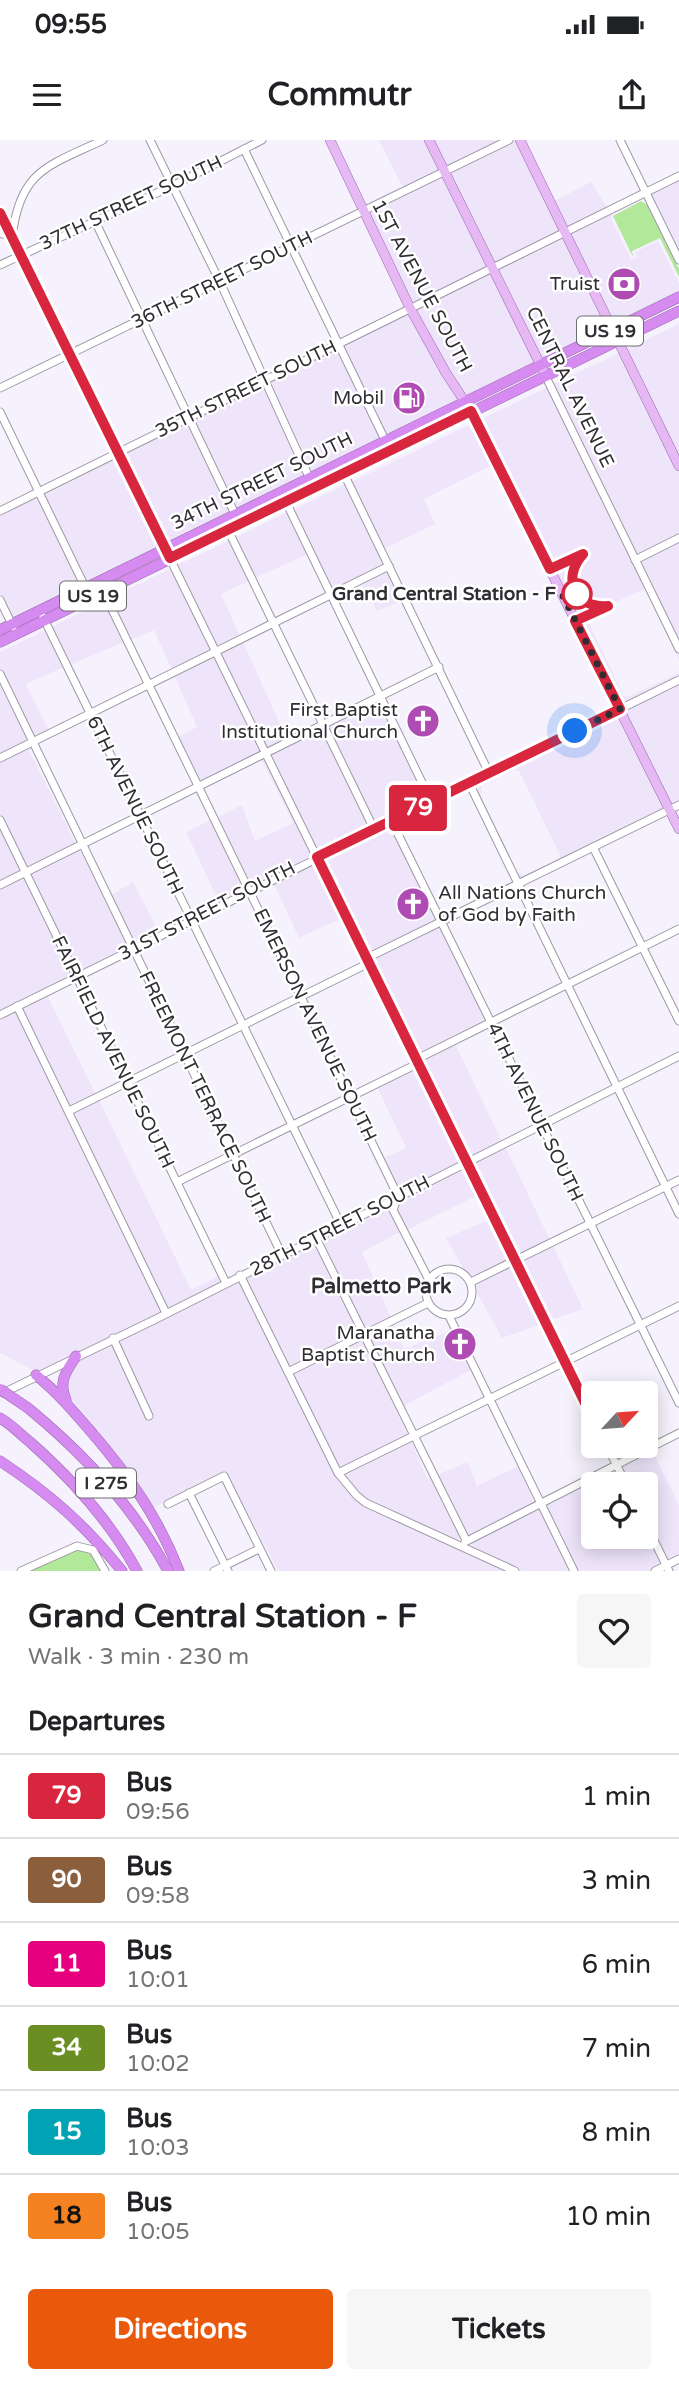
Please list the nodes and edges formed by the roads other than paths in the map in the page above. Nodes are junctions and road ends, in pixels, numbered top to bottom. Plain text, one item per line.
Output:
1 (103, 140) edge
2 (150, 140) edge
3 (262, 140) edge
4 (330, 140) edge
5 (429, 140) edge
6 (509, 140) edge
7 (520, 140) edge
8 (620, 140) edge
9 (244, 149) junction
10 (445, 173) junction
11 (679, 176) edge
12 (172, 186) junction
13 (646, 192) junction
14 (363, 212) junction
15 (0, 213) edge
16 (95, 221) junction
17 (565, 232) junction
18 (0, 233) edge
19 (12, 237) junction
20 (291, 247) junction
21 (21, 255) junction
22 (679, 260) edge
23 (0, 265) edge
24 (492, 268) junction
25 (220, 282) junction
26 (679, 297) edge
27 (410, 308) junction
28 (679, 311) edge
29 (142, 320) junction
30 (612, 330) junction
31 (617, 341) junction
32 (338, 344) junction
33 (70, 354) junction
34 (540, 365) junction
35 (545, 375) junction
36 (265, 380) junction
37 (0, 388) edge
38 (464, 401) junction
39 (471, 411) junction
40 (0, 412) edge
41 (189, 418) junction
42 (428, 419) junction
43 (382, 442) junction
44 (406, 443) junction
45 (118, 453) junction
46 (679, 466) edge
47 (344, 474) junction
48 (309, 477) junction
49 (39, 492) junction
50 (286, 502) junction
51 (274, 508) junction
52 (0, 511) edge
53 (235, 514) junction
54 (228, 530) junction
55 (679, 538) edge
56 (168, 553) junction
57 (635, 560) junction
58 (389, 566) junction
59 (101, 587) junction
60 (88, 593) junction
61 (331, 595) junction
62 (0, 600) edge
63 (42, 615) junction
64 (273, 623) junction
65 (14, 629) junction
66 (0, 631) edge
67 (0, 642) edge
68 (679, 649) edge
69 (216, 651) junction
70 (439, 667) junction
71 (0, 674) edge
72 (679, 680) edge
73 (149, 685) junction
74 (381, 696) junction
75 (620, 709) junction
76 (90, 713) junction
77 (323, 725) junction
78 (33, 742) junction
79 (266, 753) junction
80 (0, 758) edge
81 (489, 772) junction
82 (469, 783) junction
83 (198, 786) junction
84 (431, 801) junction
85 (679, 805) edge
86 (669, 810) junction
87 (140, 815) junction
88 (0, 820) edge
89 (391, 820) junction
90 (374, 829) junction
91 (679, 829) edge
92 (82, 844) junction
93 (593, 847) junction
94 (317, 857) junction
95 (25, 872) junction
96 (517, 884) junction
97 (0, 885) edge
98 (249, 890) junction
99 (191, 919) junction
100 (441, 922) junction
101 (679, 929) edge
102 (643, 947) junction
103 (133, 948) junction
104 (368, 960) junction
105 (76, 977) junction
106 (566, 985) junction
107 (300, 996) junction
108 (17, 1006) junction
109 (0, 1014) edge
110 (679, 1021) edge
111 (491, 1023) junction
112 (244, 1026) junction
113 (185, 1055) junction
114 (679, 1056) edge
115 (418, 1061) junction
116 (128, 1083) junction
117 (616, 1087) junction
118 (350, 1097) junction
119 (69, 1111) junction
120 (292, 1125) junction
121 (541, 1125) junction
122 (233, 1155) junction
123 (466, 1162) junction
124 (679, 1180) edge
125 (177, 1182) junction
126 (666, 1187) junction
127 (398, 1196) junction
128 (679, 1214) edge
129 (590, 1224) junction
130 (341, 1225) junction
131 (316, 1238) junction
132 (282, 1255) junction
133 (515, 1261) junction
134 (240, 1276) junction
135 (429, 1280) junction
136 (471, 1282) junction
137 (226, 1283) junction
138 (428, 1303) junction
139 (679, 1306) edge
140 (166, 1313) junction
141 (449, 1316) junction
142 (640, 1325) junction
143 (364, 1335) junction
144 (114, 1338) junction
145 (76, 1356) junction
146 (564, 1362) junction
147 (288, 1372) junction
148 (36, 1375) junction
149 (0, 1392) edge
150 (581, 1395) edge
151 (489, 1399) junction
152 (679, 1403) edge
153 (69, 1406) junction
154 (149, 1416) dead end
155 (3, 1419) edge
156 (679, 1433) edge
157 (414, 1436) junction
158 (613, 1458) edge
159 (0, 1461) edge
160 (616, 1464) junction
161 (620, 1472) edge
162 (338, 1473) junction
163 (189, 1493) junction
164 (540, 1503) junction
165 (168, 1504) dead end
166 (464, 1544) junction
167 (259, 1549) junction
168 (658, 1549) edge
169 (679, 1559) edge
170 (227, 1568) edge
171 (667, 1568) edge
172 (22, 1571) edge
173 (105, 1571) edge
174 (122, 1571) edge
175 (137, 1571) edge
176 (168, 1571) edge
177 (179, 1571) edge
178 (214, 1571) edge
179 (271, 1571) edge
180 (515, 1571) edge
181 (574, 1571) edge
182 (655, 1571) edge

1 - 19 street
2 - 12 street
3 - 9 street, 37TH STREET SOUTH
4 - 14 main road, 1ST AVENUE SOUTH
5 - 10 main road, CENTRAL AVENUE
6 - 10 street, 36TH STREET SOUTH
7 - 17 main road
8 - 13 street
9 - 12 street, 37TH STREET SOUTH
9 - 20 street
10 - 14 street, 36TH STREET SOUTH
10 - 24 main road, CENTRAL AVENUE
11 - 13 street, 35TH STREET SOUTH
12 - 16 street, 37TH STREET SOUTH
12 - 25 street
13 - 17 street, 35TH STREET SOUTH
13 - 22 street
14 - 20 street, 36TH STREET SOUTH
14 - 27 main road, 1ST AVENUE SOUTH
15 - 19 street
16 - 21 street, 37TH STREET SOUTH
16 - 29 street
17 - 24 street, 35TH STREET SOUTH
17 - 30 main road
18 - 19 street
19 - 21 street
20 - 25 street, 36TH STREET SOUTH
20 - 32 street
21 - 23 street, 37TH STREET SOUTH
21 - 33 street
24 - 27 street, 35TH STREET SOUTH
24 - 34 main road, CENTRAL AVENUE
25 - 29 street, 36TH STREET SOUTH
25 - 36 street
26 - 30 highway, US 19
27 - 32 street, 35TH STREET SOUTH
27 - 38 main road, 1ST AVENUE SOUTH
28 - 31 highway, US 19
29 - 33 street, 36TH STREET SOUTH
29 - 41 street
30 - 31 main road
30 - 34 highway, US 19
31 - 35 highway, US 19
31 - 46 main road
32 - 36 street, 35TH STREET SOUTH
32 - 43 street
33 - 37 street, 36TH STREET SOUTH
33 - 45 street
34 - 35 main road, CENTRAL AVENUE
34 - 38 highway, 34TH STREET SOUTH / US 19
35 - 39 highway, 34TH STREET SOUTH / US 19
35 - 57 street, CENTRAL AVENUE
36 - 41 street, 35TH STREET SOUTH
36 - 48 street
38 - 39 main road, 1ST AVENUE SOUTH
38 - 42 highway, 34TH STREET SOUTH / US 19
39 - 44 highway, 34TH STREET SOUTH / US 19
39 - 75 main road, 1ST AVENUE SOUTH
40 - 49 street
41 - 45 street, 35TH STREET SOUTH
41 - 53 street
42 - 43 highway, 34TH STREET SOUTH / US 19
42 - 44 highway
43 - 47 highway
43 - 48 highway, 34TH STREET SOUTH / US 19
44 - 47 highway, 34TH STREET SOUTH / US 19
45 - 49 street, 35TH STREET SOUTH
45 - 56 street
47 - 50 highway, 34TH STREET SOUTH / US 19
47 - 58 street
48 - 51 highway
48 - 53 highway, 34TH STREET SOUTH / US 19
49 - 52 street, 35TH STREET SOUTH
49 - 60 street
50 - 51 highway, 34TH STREET SOUTH / US 19
50 - 61 street
51 - 54 highway, 34TH STREET SOUTH / US 19
53 - 56 highway, 34TH STREET SOUTH / US 19
54 - 56 highway, 34TH STREET SOUTH / US 19
54 - 64 street
55 - 57 street
56 - 59 highway, 34TH STREET SOUTH / US 19
56 - 69 street
57 - 68 street, CENTRAL AVENUE
58 - 61 street
58 - 70 street
59 - 60 highway, 34TH STREET SOUTH / US 19
59 - 73 street, EMERSON AVENUE SOUTH
60 - 63 highway, 34TH STREET SOUTH / US 19
61 - 64 street
61 - 74 street
62 - 65 street
63 - 65 highway, 34TH STREET SOUTH / US 19
63 - 76 street, 6TH AVENUE SOUTH
64 - 69 street
64 - 77 street
65 - 66 highway, 34TH STREET SOUTH / US 19
65 - 67 highway, 34TH STREET SOUTH / US 19
69 - 73 street
69 - 79 street
70 - 74 street
70 - 81 street
71 - 78 street, FREEMONT TERRACE SOUTH
72 - 75 street, 31ST STREET SOUTH
73 - 76 street
73 - 83 street, EMERSON AVENUE SOUTH
74 - 77 street
74 - 84 street
75 - 81 street, 31ST STREET SOUTH
75 - 86 main road, 1ST AVENUE SOUTH
76 - 78 street
76 - 87 street, 6TH AVENUE SOUTH
77 - 79 street
77 - 90 street
78 - 80 street
78 - 92 street, FREEMONT TERRACE SOUTH
79 - 83 street
79 - 94 street
81 - 82 street, 31ST STREET SOUTH
82 - 84 street, 31ST STREET SOUTH
82 - 96 street
83 - 87 street
83 - 98 street, EMERSON AVENUE SOUTH
84 - 89 street, 31ST STREET SOUTH
85 - 86 street
86 - 91 main road, 1ST AVENUE SOUTH
86 - 93 street
87 - 92 street
87 - 99 street, 6TH AVENUE SOUTH
88 - 95 street, FAIRFIELD AVENUE SOUTH
89 - 90 street, 31ST STREET SOUTH
89 - 100 street, 4TH AVENUE SOUTH
90 - 94 street, 31ST STREET SOUTH
92 - 95 street
92 - 103 street, FREEMONT TERRACE SOUTH
93 - 96 street
93 - 102 street
94 - 98 street, 31ST STREET SOUTH
94 - 104 street
95 - 97 street
95 - 105 street, FAIRFIELD AVENUE SOUTH
96 - 100 street
96 - 106 street
98 - 99 street, 31ST STREET SOUTH
98 - 107 street, EMERSON AVENUE SOUTH
99 - 103 street, 31ST STREET SOUTH
99 - 112 street, 6TH AVENUE SOUTH
100 - 104 street
100 - 111 street, 4TH AVENUE SOUTH
101 - 102 street
102 - 106 street
102 - 110 street
103 - 105 street, 31ST STREET SOUTH
103 - 113 street, FREEMONT TERRACE SOUTH
104 - 107 street
104 - 115 street
105 - 108 street, 31ST STREET SOUTH
105 - 116 street, FAIRFIELD AVENUE SOUTH
106 - 111 street
106 - 117 street
107 - 112 street
107 - 118 street, EMERSON AVENUE SOUTH
108 - 109 street, 31ST STREET SOUTH
108 - 119 street
111 - 115 street
111 - 121 street, 4TH AVENUE SOUTH
112 - 113 street
112 - 120 street, 6TH AVENUE SOUTH
113 - 116 street
113 - 122 street, FREEMONT TERRACE SOUTH
114 - 117 street, 28TH STREET SOUTH
115 - 118 street
115 - 123 street
116 - 119 street
116 - 125 street, FAIRFIELD AVENUE SOUTH
117 - 121 street, 28TH STREET SOUTH
117 - 126 street
118 - 120 street
118 - 127 street, EMERSON AVENUE SOUTH
119 - 140 street
120 - 122 street
120 - 130 street, 6TH AVENUE SOUTH
121 - 123 street, 28TH STREET SOUTH
121 - 129 street, 4TH AVENUE SOUTH
122 - 125 street
122 - 132 street, FREEMONT TERRACE SOUTH
123 - 127 street, 28TH STREET SOUTH
123 - 133 street
124 - 126 street
125 - 137 street, FAIRFIELD AVENUE SOUTH
126 - 128 street
126 - 129 street
127 - 130 street, 28TH STREET SOUTH
127 - 135 street, EMERSON AVENUE SOUTH
129 - 133 street
129 - 142 street, 4TH AVENUE SOUTH
130 - 131 street, 28TH STREET SOUTH
131 - 132 street, 28TH STREET SOUTH
131 - 143 street
132 - 134 street, 28TH STREET SOUTH
133 - 136 street
133 - 146 street
134 - 137 street, 28TH STREET SOUTH
134 - 147 street
135 - 136 street
135 - 138 street
136 - 141 street
137 - 140 street, 28TH STREET SOUTH
138 - 141 street
138 - 143 street
139 - 142 street
140 - 144 street, 28TH STREET SOUTH
141 - 151 street
142 - 146 street
142 - 152 street, 4TH AVENUE SOUTH
143 - 147 street
143 - 157 street
144 - 145 street, 28TH STREET SOUTH
144 - 154 street
145 - 148 street, 28TH STREET SOUTH
145 - 153 highway
146 - 150 street
146 - 151 street
147 - 162 street
148 - 149 street, 28TH STREET SOUTH
148 - 153 highway
149 - 176 highway, I 275, bridge
151 - 157 street
151 - 164 street
153 - 177 highway
155 - 175 highway, I 275
156 - 160 street
157 - 162 street
157 - 166 street
158 - 160 street
159 - 174 highway
160 - 161 street
160 - 164 street
162 - 166 street
163 - 165 street
163 - 167 street
163 - 170 street
164 - 166 street
164 - 181 street
166 - 180 street
167 - 170 street
167 - 179 street
168 - 171 street
169 - 171 street
170 - 178 street
171 - 182 street
172 - 173 street

